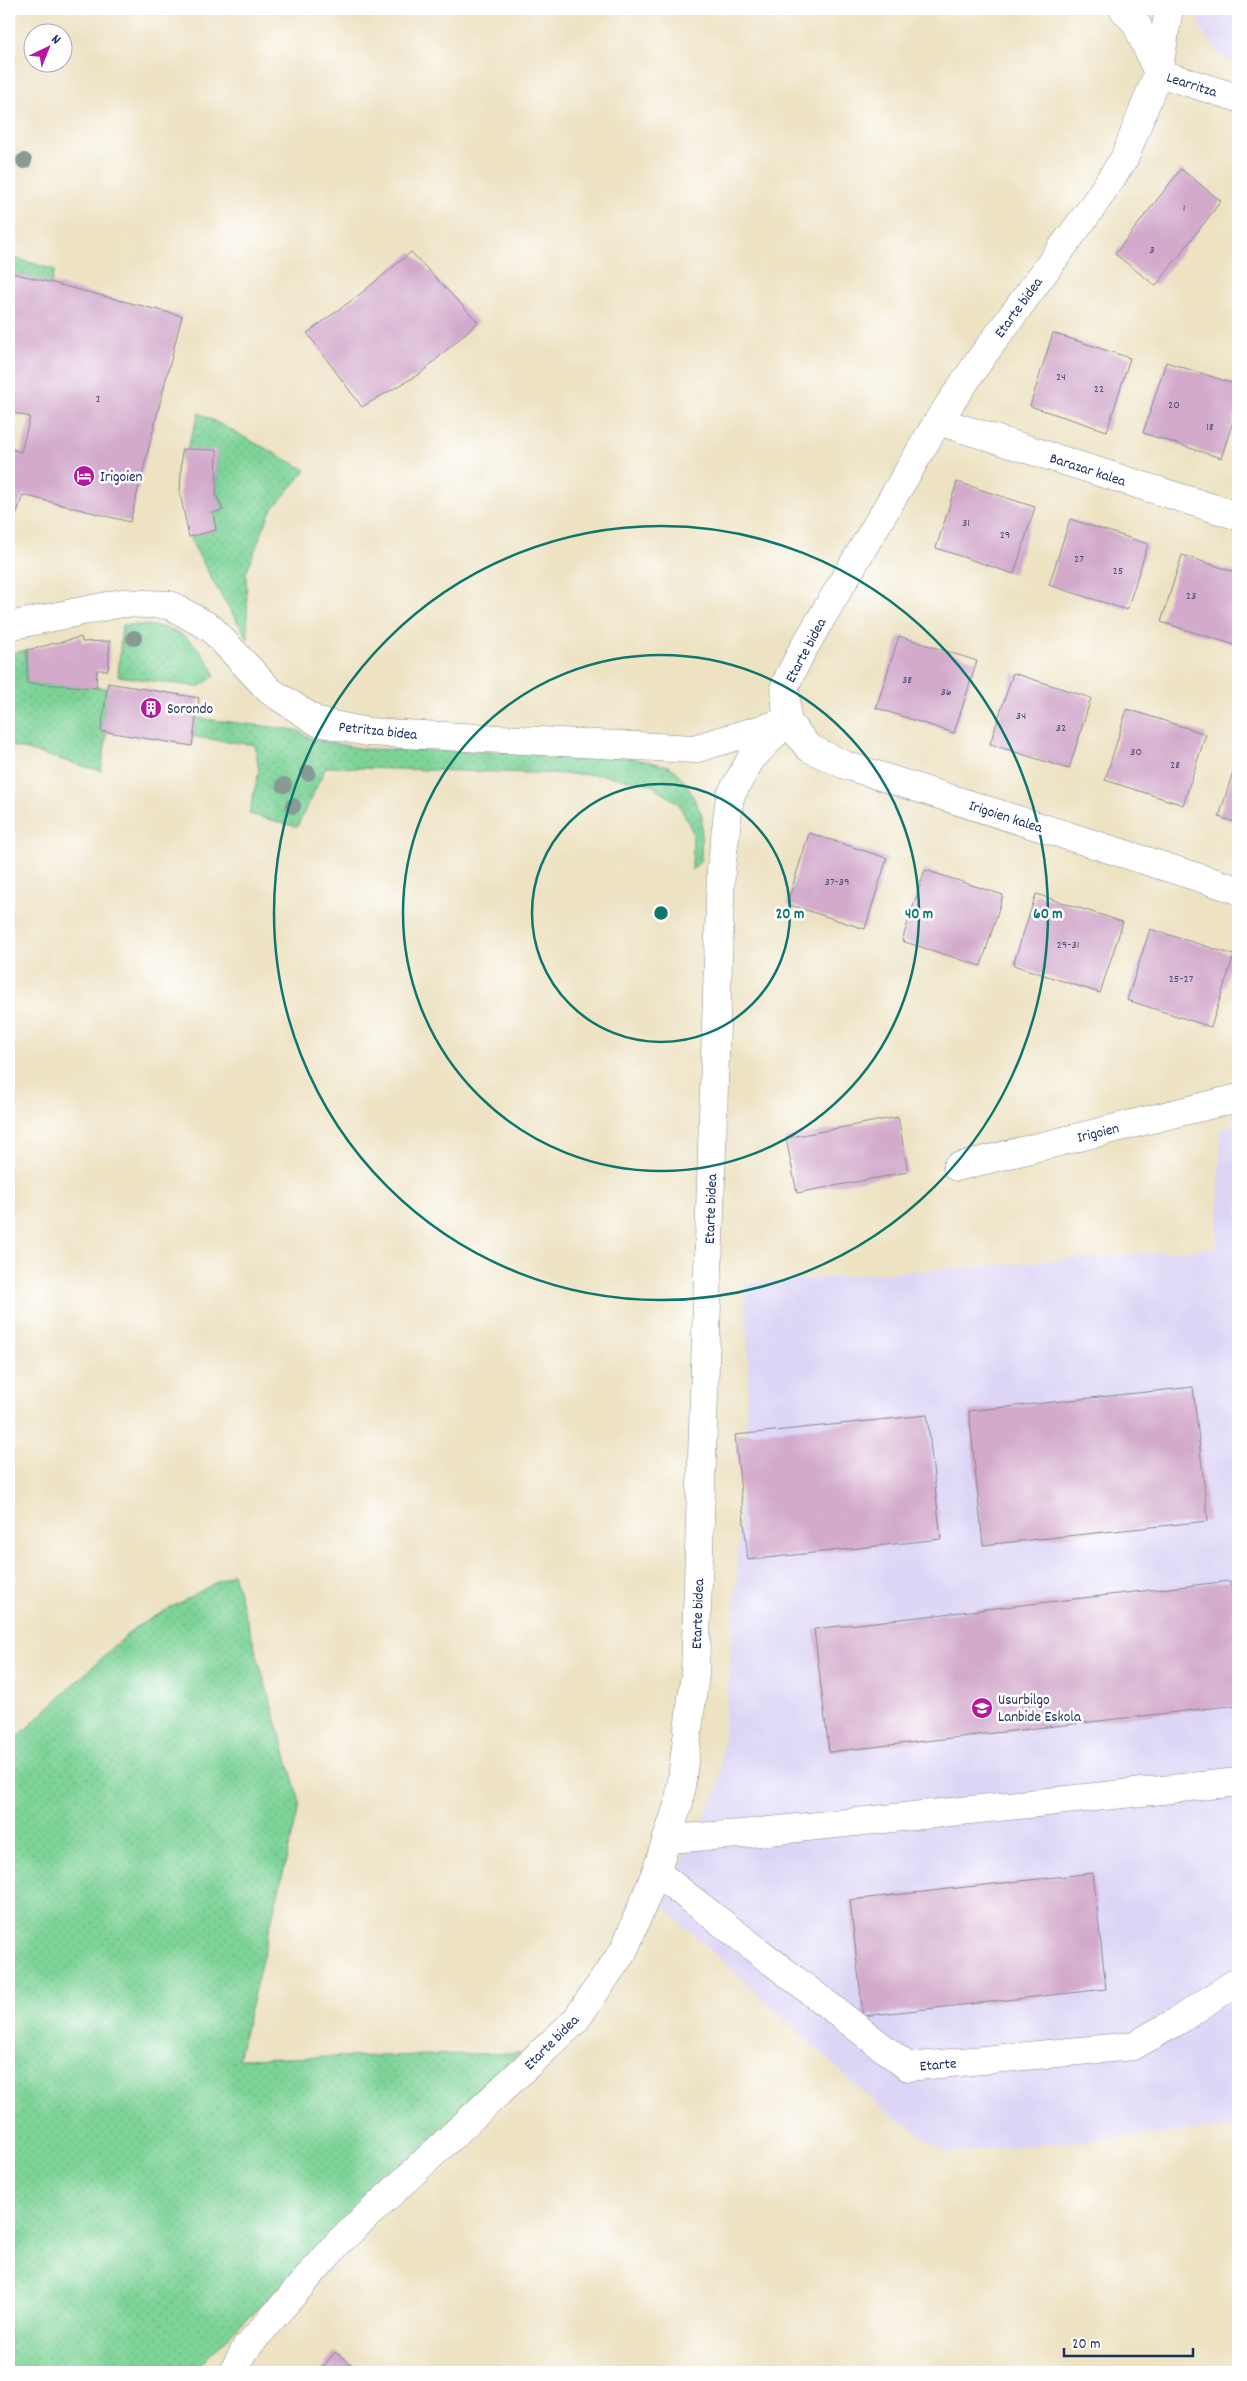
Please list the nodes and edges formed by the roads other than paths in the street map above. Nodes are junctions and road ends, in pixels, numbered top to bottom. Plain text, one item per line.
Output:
1 (1123, 9) edge
2 (1169, 9) edge
3 (1158, 73) junction
4 (1238, 98) edge
5 (938, 421) junction
6 (1238, 516) edge
7 (9, 626) edge
8 (787, 721) junction
9 (1238, 890) edge
10 (1238, 1098) edge
11 (957, 1167) dead end
12 (1238, 1782) edge
13 (667, 1838) junction
14 (656, 1872) junction
15 (1238, 1981) edge
16 (234, 2372) edge

1 - 3 street, Learritza
2 - 3 street, Etarte bidea
3 - 4 street, Learritza
3 - 5 street, Etarte bidea
5 - 6 street, Barazar kalea
5 - 8 street, Etarte bidea
7 - 8 street, Petritza bidea
8 - 9 street, Irigoien kalea
8 - 13 street, Etarte bidea
10 - 11 street, Irigoien
12 - 13 street
13 - 14 street, Etarte bidea
14 - 15 street, Etarte
14 - 16 street, Etarte bidea

